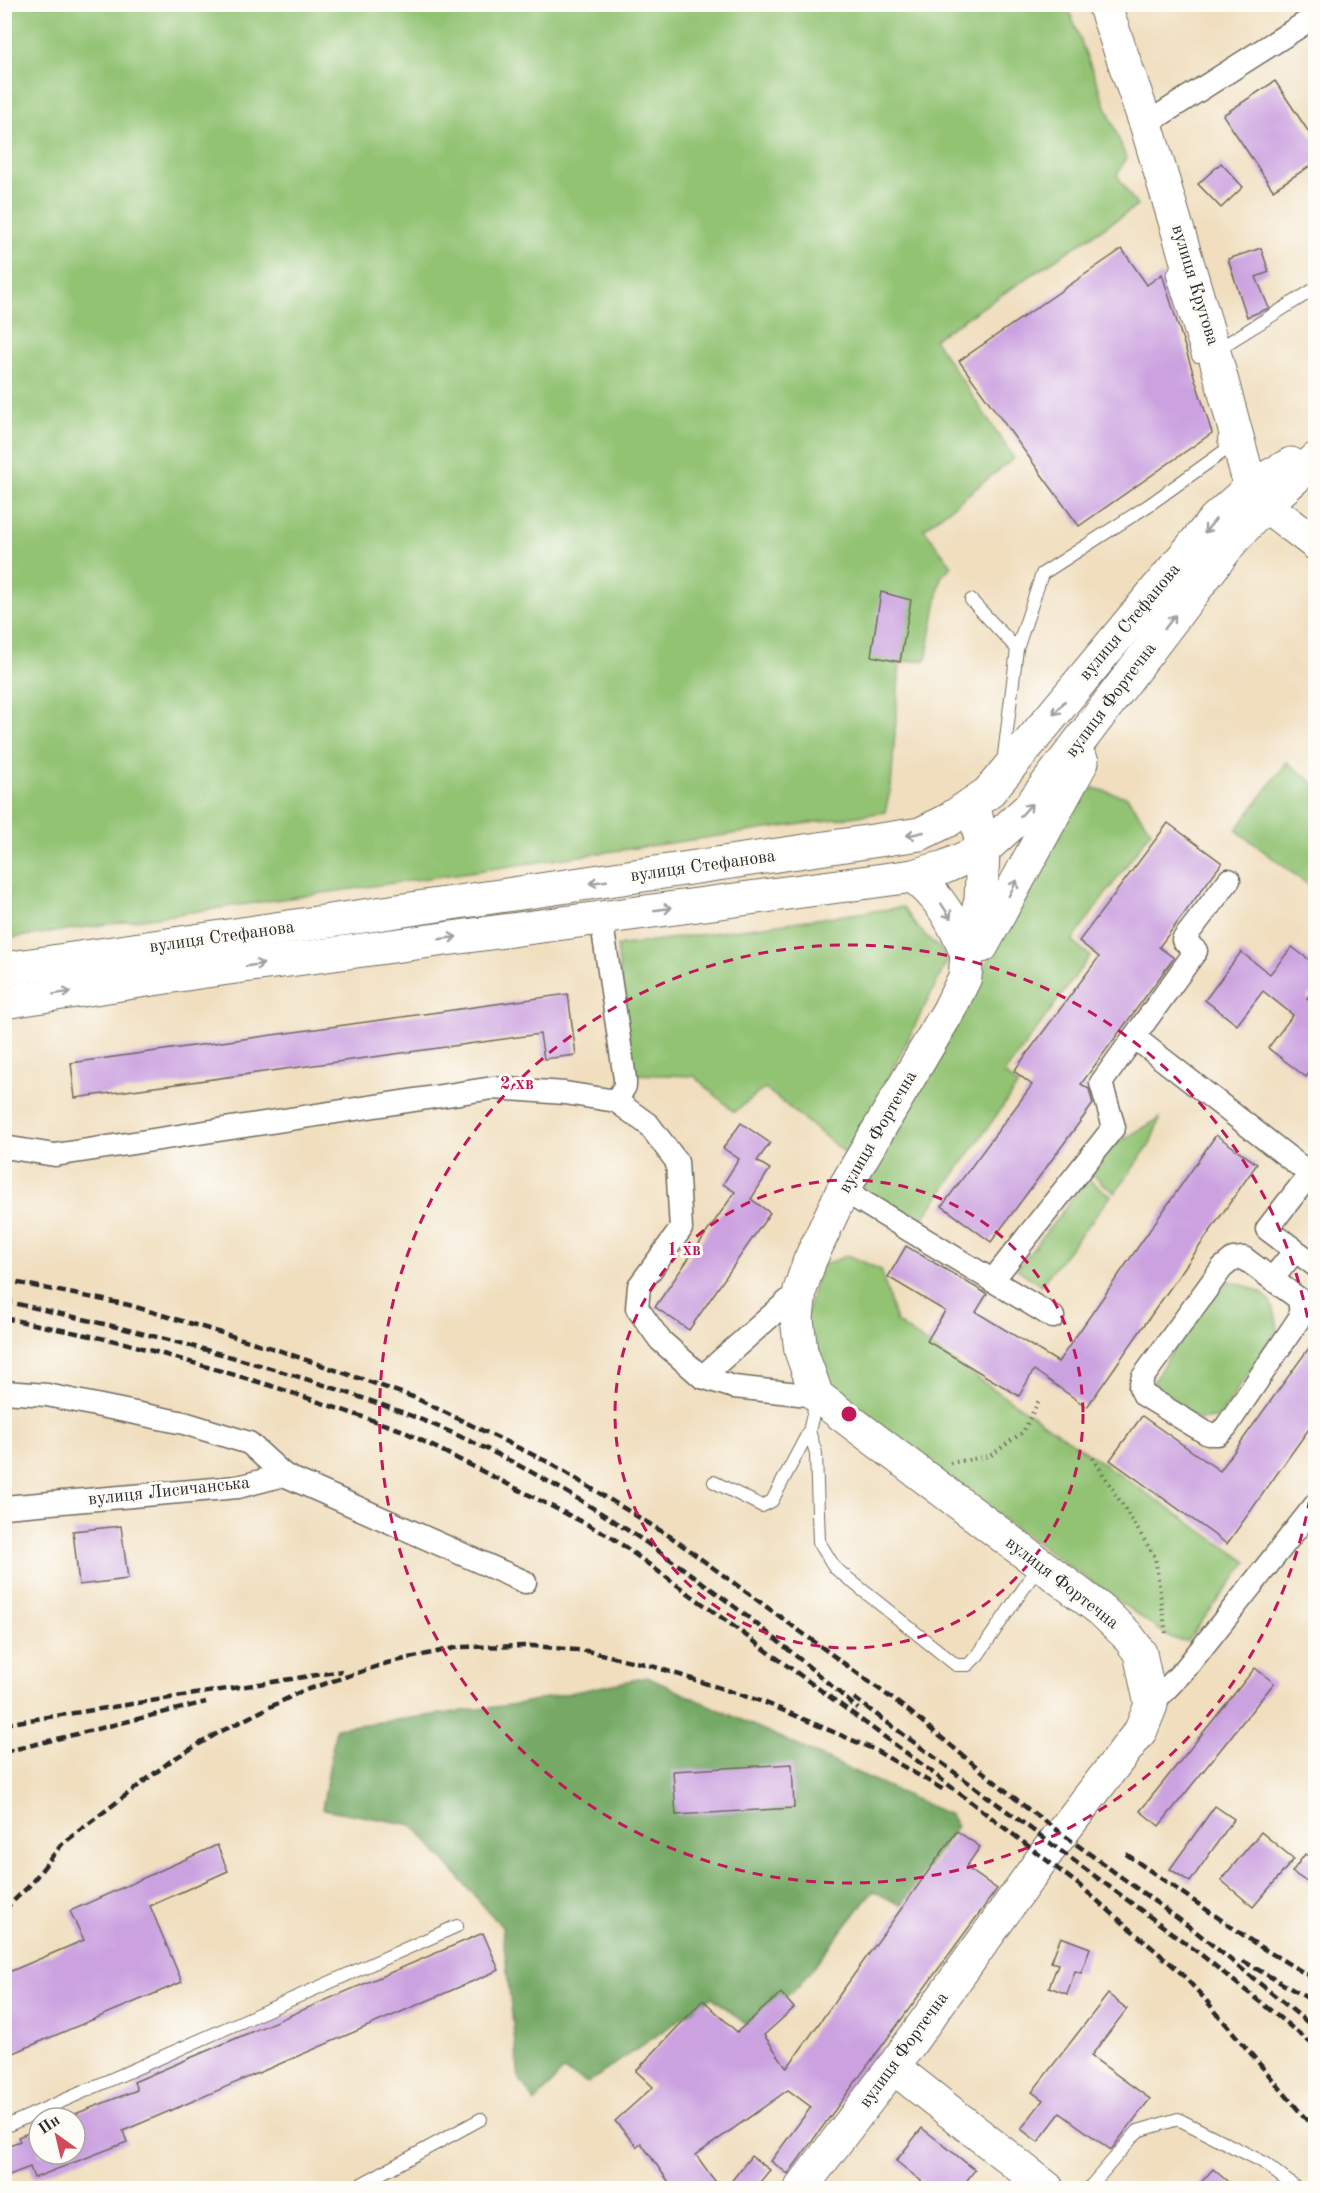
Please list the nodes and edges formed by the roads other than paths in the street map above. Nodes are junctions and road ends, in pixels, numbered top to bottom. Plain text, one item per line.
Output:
1 (1104, 4) edge
2 (1316, 16) edge
3 (1146, 124) junction
4 (1316, 288) edge
5 (1209, 362) junction
6 (1220, 428) dead end
7 (1316, 457) edge
8 (1259, 495) junction
9 (1316, 544) edge
10 (971, 600) dead end
11 (1017, 650) junction
12 (1109, 702) junction
13 (1001, 779) junction
14 (974, 806) junction
15 (983, 850) junction
16 (913, 876) junction
17 (1229, 880) dead end
18 (601, 917) junction
19 (967, 965) junction
20 (4, 969) edge
21 (4, 1002) edge
22 (1134, 1037) junction
23 (616, 1101) junction
24 (4, 1147) edge
25 (843, 1190) junction
26 (1295, 1251) junction
27 (1316, 1266) edge
28 (1272, 1279) junction
29 (992, 1281) junction
30 (800, 1290) junction
31 (1053, 1317) dead end
32 (702, 1377) junction
33 (4, 1392) edge
34 (817, 1396) junction
35 (809, 1431) junction
36 (284, 1475) junction
37 (714, 1482) dead end
38 (1316, 1504) edge
39 (4, 1507) edge
40 (1040, 1565) junction
41 (525, 1582) dead end
42 (1151, 1705) junction
43 (457, 1926) dead end
44 (893, 2067) junction
45 (481, 2119) dead end
46 (4, 2127) edge
47 (354, 2188) edge
48 (801, 2188) edge
49 (1047, 2188) edge
50 (1089, 2188) edge
51 (1296, 2188) edge

1 - 3 main road, вулиця Кругова
2 - 3 street
3 - 5 main road, вулиця Кругова
4 - 5 lane
5 - 8 main road, вулиця Кругова
6 - 11 lane
7 - 8 main road
8 - 9 main road
12 -> 8 main road, вулиця Фортечна
8 -> 13 main road, вулиця Стефанова
10 - 11 lane
11 - 13 lane
15 -> 12 main road, вулиця Фортечна
19 -> 12 main road
13 - 14 main road, вулиця Стефанова
14 - 15 main road
14 -> 20 main road, вулиця Стефанова
15 - 16 main road, вулиця Стефанова
15 - 19 main road, вулиця Фортечна
18 -> 16 main road, вулиця Стефанова
16 -> 19 main road
17 - 22 street
21 -> 18 main road, вулиця Стефанова
18 - 23 street
19 - 25 main road, вулиця Фортечна
22 - 26 street
22 - 29 street
23 - 24 street
23 - 32 street
25 - 29 street
25 - 30 main road, вулиця Фортечна
26 - 27 street
26 - 28 street
28 - 28 street
29 - 31 street
30 - 32 street
30 - 34 main road, вулиця Фортечна
32 - 34 street
33 - 36 street
34 - 35 lane
34 - 40 main road, вулиця Фортечна
35 - 37 lane
35 - 40 lane
36 - 39 street, вулиця Лисичанська
36 - 41 street
38 - 42 street, вулиця Фортечна
40 - 42 main road, вулиця Фортечна
42 - 44 main road, вулиця Фортечна
43 - 46 lane
44 - 48 main road, вулиця Фортечна
44 - 49 main road
45 - 47 lane
50 - 51 lane

